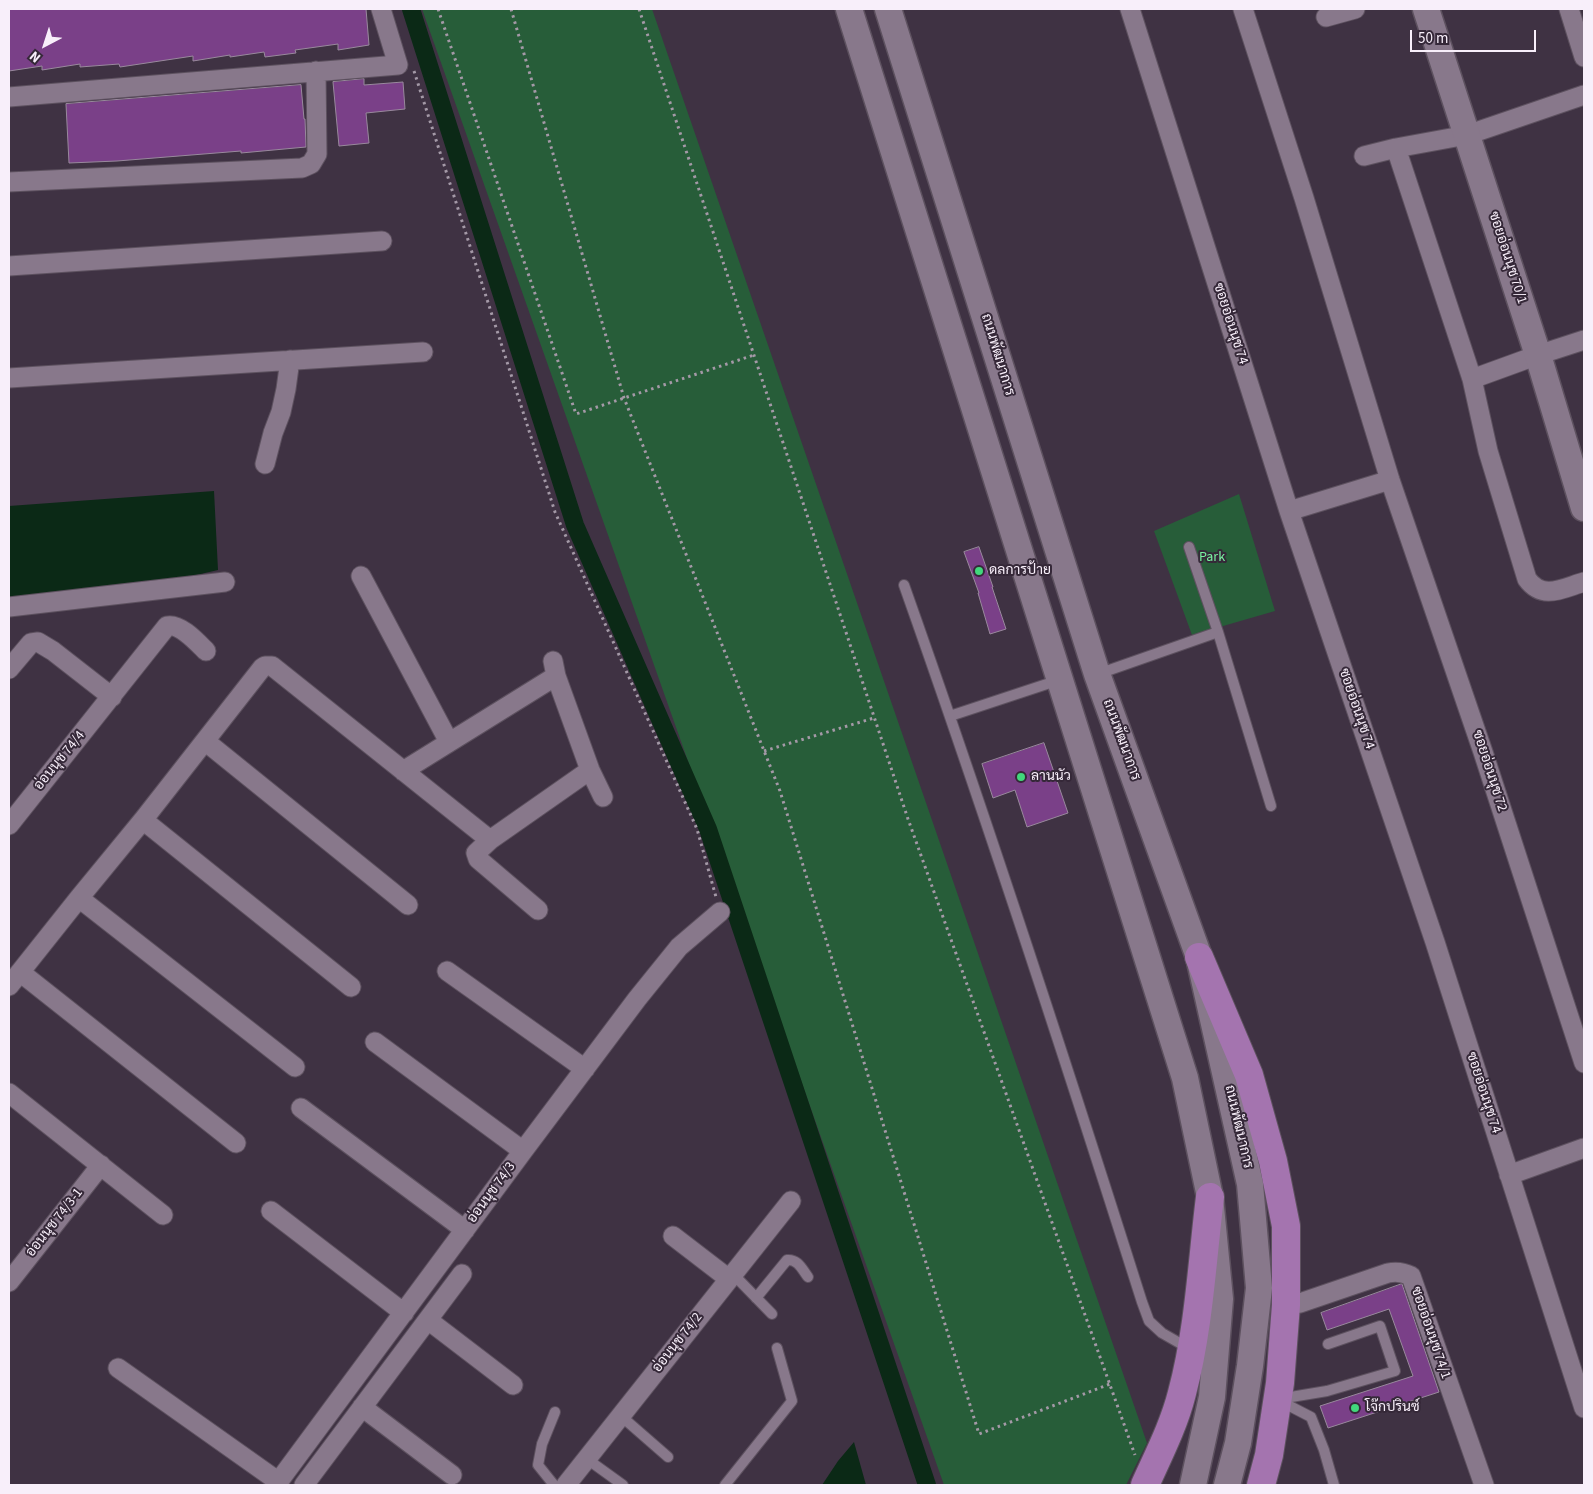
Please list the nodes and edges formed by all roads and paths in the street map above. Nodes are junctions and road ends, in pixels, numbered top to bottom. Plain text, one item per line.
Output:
1 (382, 9) edge
2 (438, 9) edge
3 (511, 9) edge
4 (639, 9) edge
5 (849, 9) edge
6 (888, 9) edge
7 (1130, 9) edge
8 (1243, 9) edge
9 (1355, 9) edge
10 (1426, 9) edge
11 (1569, 9) edge
12 (1326, 17) dead end
13 (1584, 57) edge
14 (412, 65) dead end
15 (316, 71) junction
16 (1584, 95) edge
17 (9, 97) edge
18 (1467, 135) junction
19 (1396, 148) junction
20 (1364, 156) dead end
21 (9, 182) edge
22 (382, 241) dead end
23 (9, 266) edge
24 (1584, 340) edge
25 (424, 352) dead end
26 (754, 355) junction
27 (1538, 355) junction
28 (290, 360) junction
29 (9, 378) edge
30 (1472, 379) junction
31 (624, 398) junction
32 (265, 464) dead end
33 (1390, 480) junction
34 (1584, 508) edge
35 (1289, 511) junction
36 (1189, 547) dead end
37 (361, 576) dead end
38 (225, 582) dead end
39 (1584, 582) edge
40 (904, 585) dead end
41 (9, 607) edge
42 (1218, 632) junction
43 (206, 651) dead end
44 (9, 669) edge
45 (1097, 674) junction
46 (1060, 680) junction
47 (112, 697) junction
48 (950, 716) junction
49 (874, 718) junction
50 (205, 741) junction
51 (449, 742) junction
52 (764, 752) junction
53 (590, 770) junction
54 (403, 771) junction
55 (603, 797) dead end
56 (1271, 806) dead end
57 (144, 820) junction
58 (9, 825) edge
59 (490, 840) junction
60 (79, 898) junction
61 (408, 905) dead end
62 (538, 910) dead end
63 (720, 912) joint
64 (1199, 957) junction
65 (447, 971) dead end
66 (20, 972) junction
67 (9, 986) edge
68 (351, 987) dead end
69 (375, 1042) dead end
70 (1584, 1061) edge
71 (296, 1068) dead end
72 (584, 1069) junction
73 (9, 1093) edge
74 (301, 1108) dead end
75 (236, 1143) dead end
76 (1584, 1148) edge
77 (523, 1151) junction
78 (100, 1165) junction
79 (1509, 1175) junction
80 (1210, 1197) junction
81 (791, 1201) dead end
82 (271, 1211) dead end
83 (163, 1215) dead end
84 (465, 1230) junction
85 (674, 1236) dead end
86 (462, 1274) dead end
87 (731, 1276) junction
88 (808, 1277) dead end
89 (9, 1282) edge
90 (756, 1298) junction
91 (1286, 1305) junction
92 (404, 1313) junction
93 (772, 1314) dead end
94 (428, 1320) junction
95 (1328, 1344) dead end
96 (777, 1348) dead end
97 (1191, 1350) junction
98 (118, 1368) dead end
99 (1110, 1384) junction
100 (514, 1385) dead end
101 (1278, 1400) junction
102 (362, 1406) junction
103 (1584, 1408) edge
104 (555, 1412) dead end
105 (621, 1416) junction
106 (668, 1457) dead end
107 (586, 1459) junction
108 (1141, 1474) edge
109 (452, 1475) dead end
110 (278, 1483) edge
111 (304, 1485) edge
112 (554, 1485) edge
113 (566, 1485) edge
114 (623, 1485) edge
115 (725, 1485) edge
116 (1193, 1485) edge
117 (1227, 1485) edge
118 (1261, 1485) edge
119 (1334, 1485) edge
120 (1484, 1485) edge

1 - 15 street
2 - 31 path
3 - 31 path
4 - 26 path
5 - 46 main road
6 - 45 main road, ถนนพัฒนาการ
7 - 35 street, ซอยอ่อนนุช 74
8 - 33 street, ซอยอ่อนนุช 72
9 - 12 street
10 - 18 main road, ซอยอ่อนนุช 70/1
11 - 13 street
14 - 63 path
15 - 17 street
15 - 21 street
16 - 18 street
18 - 19 street
18 - 27 main road, ซอยอ่อนนุช 70/1
19 - 20 street
19 - 30 street
22 - 23 street
24 - 27 street
25 - 28 street
26 - 31 path
26 - 49 path
27 - 30 street
27 - 34 main road, ซอยอ่อนนุช 70/1
28 - 29 street
28 - 32 street
30 - 39 street
31 - 52 path
33 - 35 street
33 - 70 street, ซอยอ่อนนุช 72
35 - 79 street, ซอยอ่อนนุช 74
36 - 42 lane
37 - 51 street
38 - 41 street
40 - 48 lane
42 - 45 lane
42 - 56 lane
43 - 47 street, อ่อนนุช 74/4
44 - 47 street
45 - 64 main road, ถนนพัฒนาการ
46 - 48 lane
46 - 80 main road
47 - 58 street, อ่อนนุช 74/4
48 - 97 lane
49 - 52 path
49 - 99 path
50 - 54 street
50 - 57 street
50 - 61 street
51 - 53 street
51 - 54 street
52 - 99 path
53 - 55 street
53 - 59 street
54 - 59 street
57 - 60 street
57 - 68 street
59 - 62 street
60 - 66 street
60 - 71 street
63 - 72 street, อ่อนนุช 74/3
64 - 91 main road
64 - 117 main road, ถนนพัฒนาการ
65 - 72 street
66 - 67 street
66 - 75 street
69 - 77 street
72 - 77 street, อ่อนนุช 74/3
73 - 78 street
74 - 84 street
76 - 79 street
77 - 84 street, อ่อนนุช 74/3
78 - 83 street
78 - 89 street, อ่อนนุช 74/3-1
79 - 103 street, ซอยอ่อนนุช 74
80 - 97 main road
80 - 116 main road
81 - 87 street, อ่อนนุช 74/2
82 - 92 street
84 - 92 street, อ่อนนุช 74/3
85 - 87 street
86 - 94 street
87 - 90 lane
87 - 105 street, อ่อนนุช 74/2
88 - 90 lane
90 - 93 lane
91 - 101 main road
91 - 120 street, ซอยอ่อนนุช 74/1
92 - 110 street, อ่อนนุช 74/3
94 - 100 street
94 - 102 street
95 - 101 lane
96 - 115 lane
97 - 108 main road
98 - 110 street
99 - 108 path
101 - 118 main road
101 - 119 lane
102 - 109 street
102 - 111 street
104 - 112 lane
105 - 106 lane
105 - 107 street, อ่อนนุช 74/2
107 - 113 street, อ่อนนุช 74/2
107 - 114 lane

